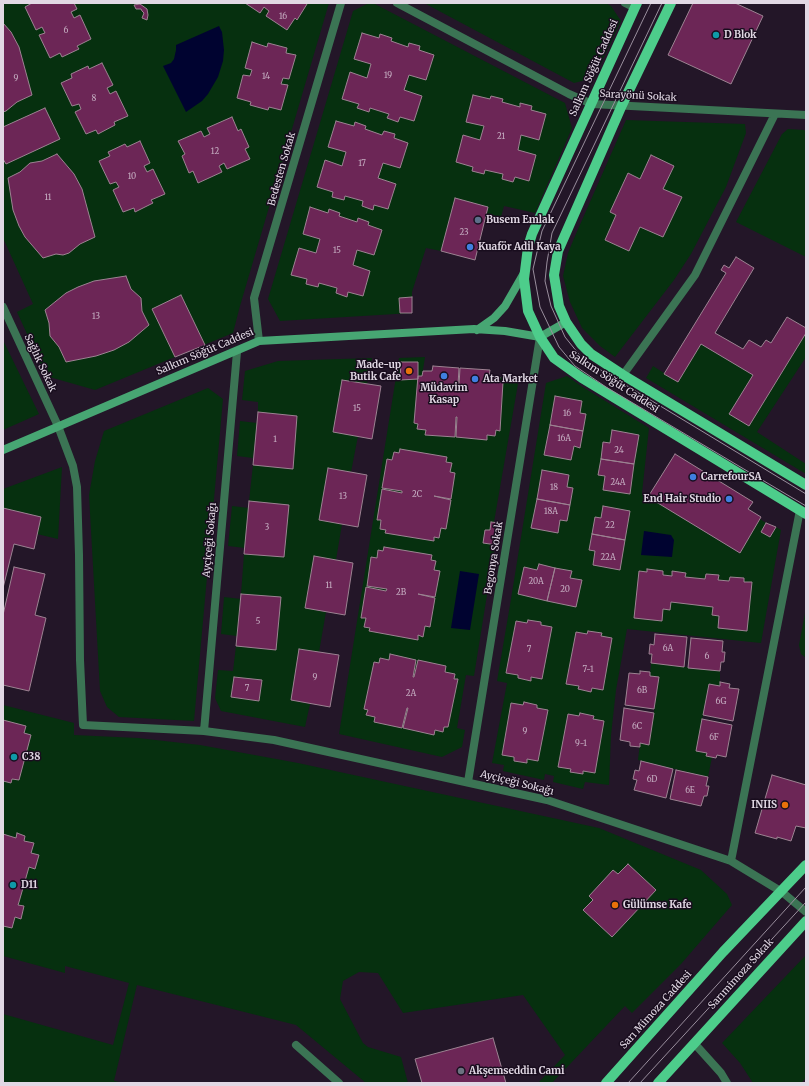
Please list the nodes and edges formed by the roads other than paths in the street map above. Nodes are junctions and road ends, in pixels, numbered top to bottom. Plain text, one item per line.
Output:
1 (341, 3) edge
2 (397, 3) edge
3 (625, 3) edge
4 (671, 3) edge
5 (636, 6) edge
6 (592, 104) junction
7 (622, 105) junction
8 (775, 114) junction
9 (806, 115) edge
10 (524, 272) junction
11 (3, 307) edge
12 (566, 322) junction
13 (477, 330) junction
14 (540, 337) junction
15 (259, 341) junction
16 (237, 352) junction
17 (623, 375) junction
18 (58, 426) junction
19 (3, 450) edge
20 (806, 485) edge
21 (803, 512) edge
22 (83, 725) joint
23 (204, 731) junction
24 (468, 782) junction
25 (731, 861) junction
26 (806, 866) edge
27 (782, 892) junction
28 (806, 912) edge
29 (806, 921) edge
30 (694, 1043) junction
31 (296, 1045) dead end
32 (339, 1083) edge
33 (606, 1083) edge
34 (658, 1083) edge
35 (727, 1083) edge

1 - 15 street, Bedesten Sokak
2 - 6 street, Sarayönü Sokak
3 - 5 street
4 - 7 main road, Salkım Söğüt Caddesi
5 - 6 main road, Salkım Söğüt Caddesi
6 - 7 street, Sarayönü Sokak
6 - 10 main road, Salkım Söğüt Caddesi
7 - 8 street, Sarayönü Sokak
7 - 12 main road, Salkım Söğüt Caddesi
8 - 9 street, Sarayönü Sokak
8 - 17 street
10 - 13 street
10 - 14 main road, Salkım Söğüt Caddesi
11 - 18 street, Sağlık Sokak
12 - 14 street
12 - 17 main road, Salkım Söğüt Caddesi
13 - 14 street, Salkım Söğüt Caddesi
13 - 15 street, Salkım Söğüt Caddesi
14 - 21 main road, Salkım Söğüt Caddesi
14 - 24 street, Begonya Sokak
15 - 16 street, Salkım Söğüt Caddesi
16 - 18 street, Salkım Söğüt Caddesi
16 - 23 street, Ayçiçeği Sokağı
17 - 20 main road, Salkım Söğüt Caddesi
18 - 19 street, Salkım Söğüt Caddesi
18 - 22 street, Sağlık Sokak
21 - 25 street
22 - 23 street, Ayçiçeği Sokağı
23 - 24 street, Ayçiçeği Sokağı
24 - 25 street, Ayçiçeği Sokağı
25 - 27 street, Ayçiçeği Sokağı
26 - 27 main road
27 - 28 street, Ayçiçeği Sokağı
27 - 33 main road, Sarı Mimoza Caddesi
29 - 30 main road, Sarımimoza Sokak
30 - 34 main road
30 - 35 street
31 - 32 street

